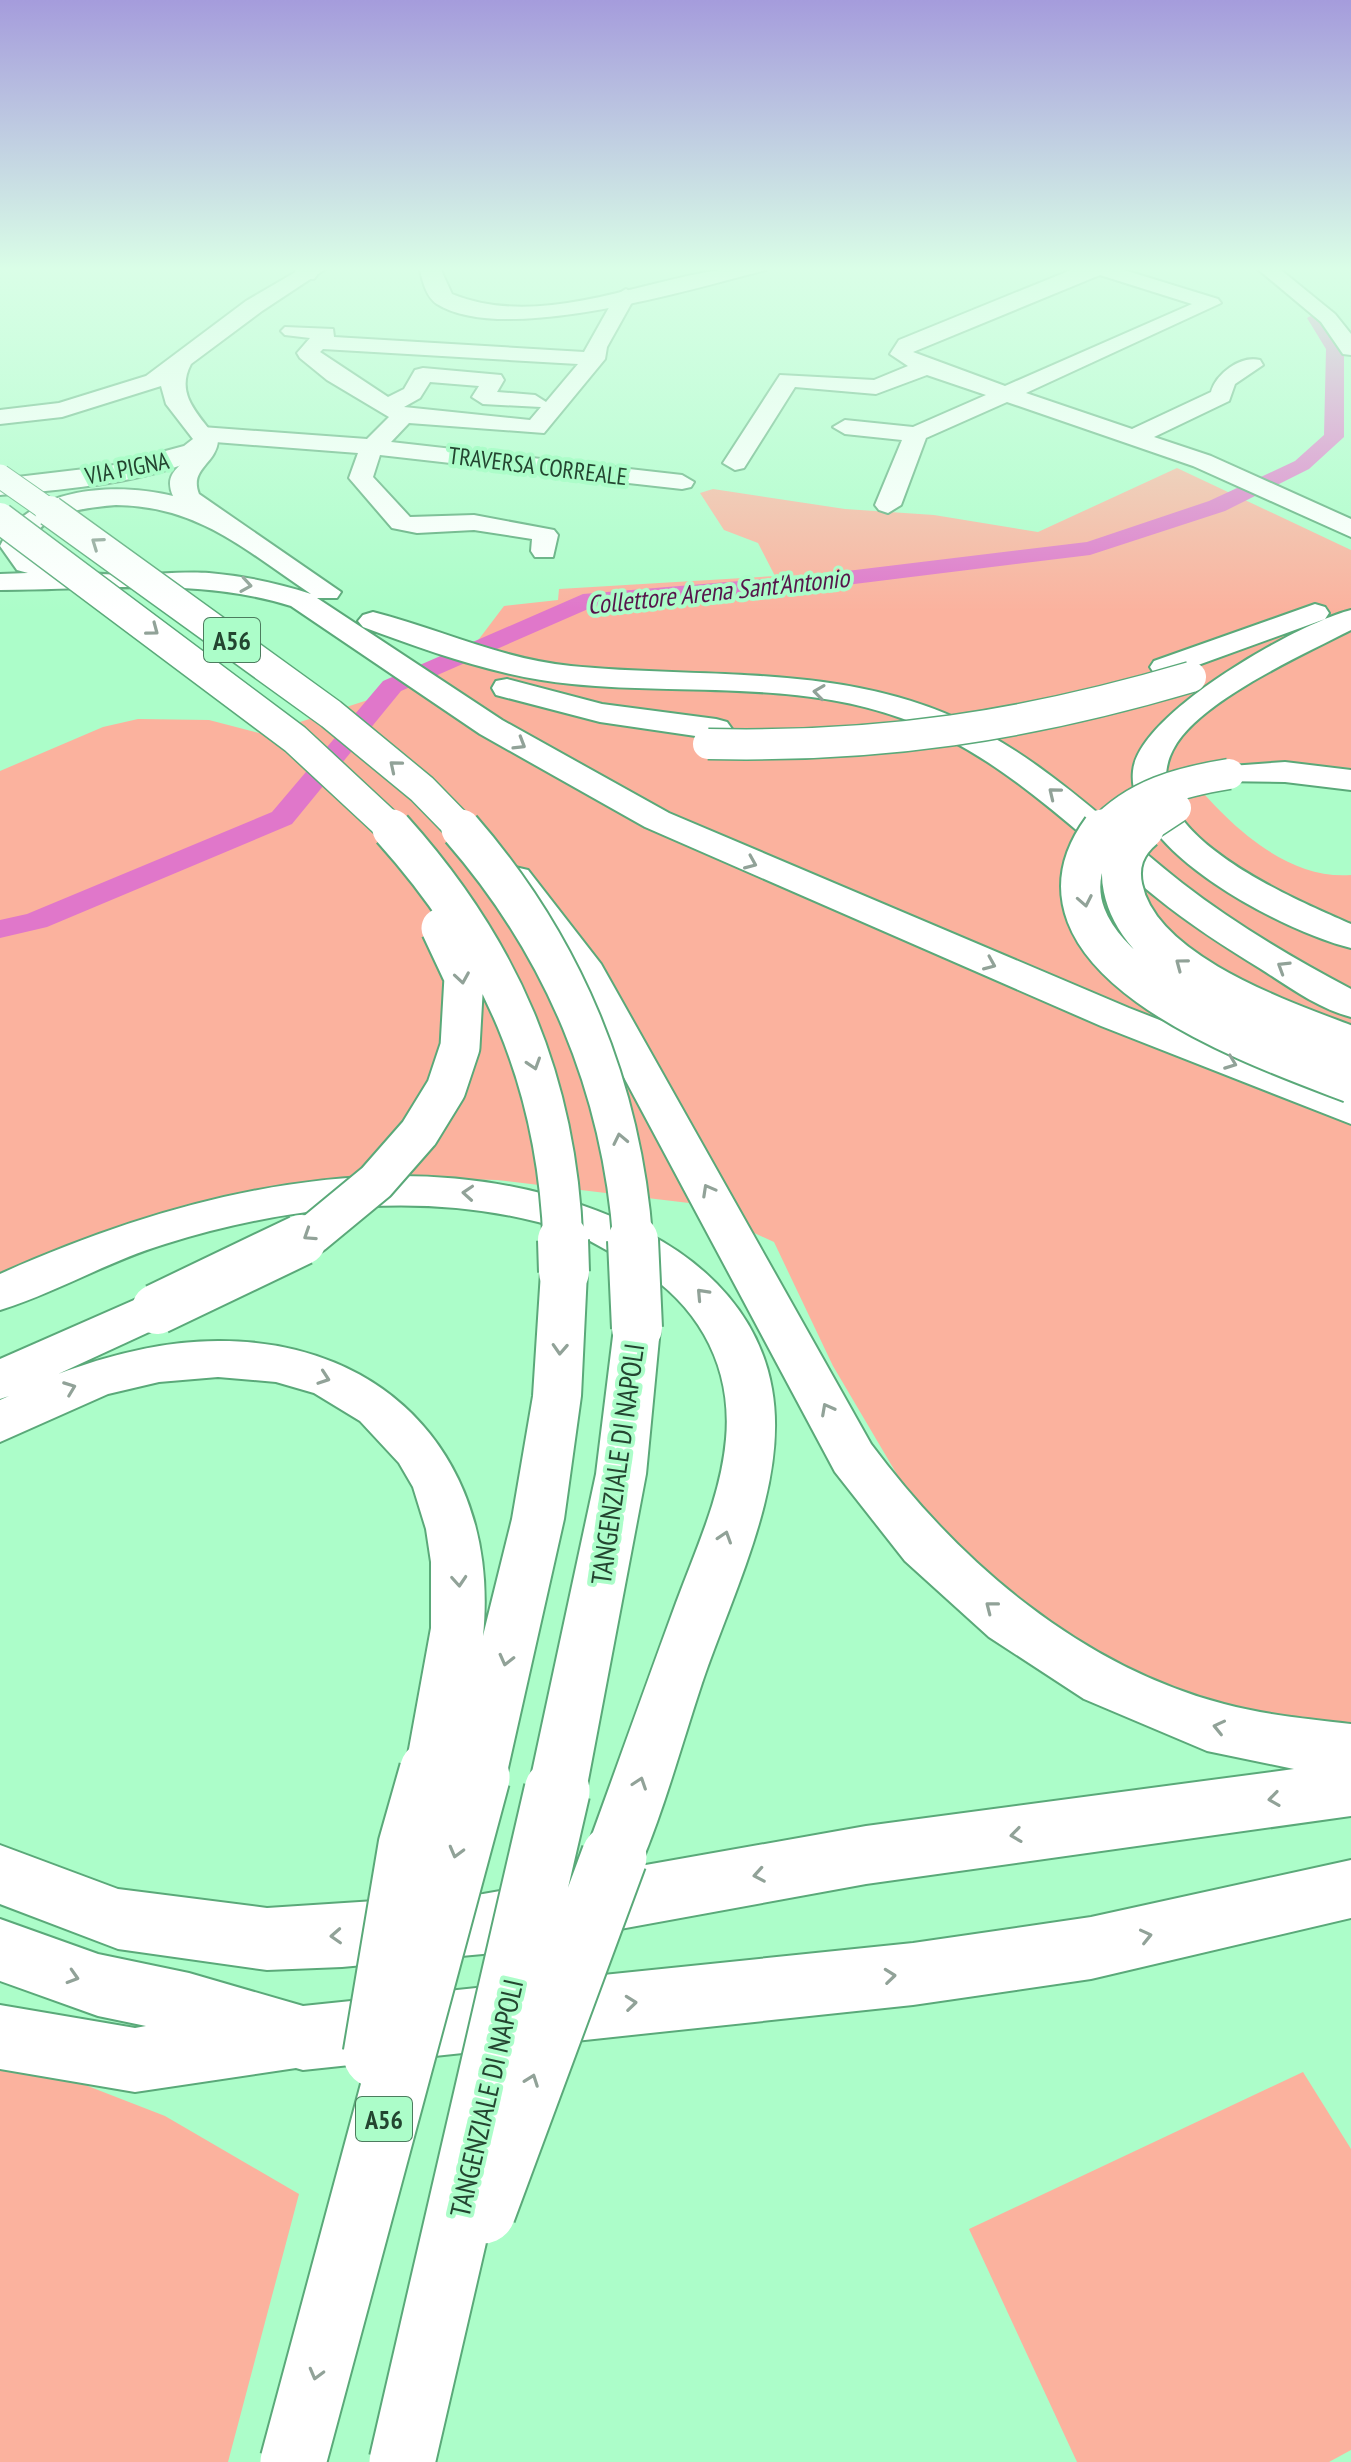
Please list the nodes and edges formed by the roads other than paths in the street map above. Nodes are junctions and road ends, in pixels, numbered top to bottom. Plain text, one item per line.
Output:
1 (154, 381) edge
2 (171, 381) edge
3 (345, 381) edge
4 (419, 381) edge
5 (492, 381) edge
6 (576, 381) edge
7 (787, 381) edge
8 (799, 381) edge
9 (891, 381) edge
10 (967, 381) edge
11 (1031, 381) edge
12 (1225, 381) edge
13 (1003, 393) junction
14 (90, 402) junction
15 (556, 404) junction
16 (180, 408) junction
17 (395, 412) junction
18 (0, 417) edge
19 (845, 427) dead end
20 (916, 434) junction
21 (204, 437) junction
22 (1132, 438) junction
23 (373, 447) junction
24 (1177, 453) junction
25 (735, 463) dead end
26 (582, 472) junction
27 (0, 476) edge
28 (682, 482) dead end
29 (0, 487) edge
30 (888, 505) dead end
31 (207, 515) junction
32 (0, 518) edge
33 (1351, 529) edge
34 (1351, 538) edge
35 (0, 582) edge
36 (118, 582) junction
37 (1351, 600) edge
38 (1351, 619) edge
39 (379, 637) junction
40 (1351, 780) edge
41 (1234, 783) junction
42 (1351, 795) edge
43 (376, 810) junction
44 (452, 819) junction
45 (1351, 937) edge
46 (1351, 1005) edge
47 (1351, 1046) edge
48 (1351, 1083) edge
49 (1351, 1110) edge
50 (0, 1293) edge
51 (0, 1380) edge
52 (0, 1423) edge
53 (1351, 1750) edge
54 (456, 1768) junction
55 (1351, 1789) edge
56 (0, 1874) edge
57 (1351, 1889) edge
58 (0, 1950) edge
59 (0, 2037) edge
60 (303, 2038) junction
61 (417, 2390) junction
62 (293, 2462) edge
63 (402, 2462) edge

1 - 14 main road, VIA PIGNA
2 - 16 main road, VIA PIGNA
3 - 17 street
4 - 17 street
5 - 15 street
6 - 15 street
7 - 25 street
8 - 9 street
10 - 13 street
11 - 13 street
12 - 22 street
13 - 20 street
13 - 22 street
14 - 16 main road, VIA PIGNA
14 - 18 main road, VIA PIGNA
15 - 17 street
16 - 21 main road, VIA PIGNA
17 - 23 street
19 - 20 street
20 - 30 street
21 - 23 street, TRAVERSA CORREALE
21 - 29 main road, VIA PIGNA
21 - 31 main road
22 - 24 street
23 - 26 street, TRAVERSA CORREALE
23 - 26 street
24 - 33 street
24 - 34 street
26 - 28 street, TRAVERSA CORREALE
44 -> 27 main road, TANGENZIALE DI NAPOLI / A56, bridge
31 - 36 main road, bridge
31 - 39 main road
32 -> 43 main road, A56, bridge
35 - 36 main road, bridge
36 -> 39 main road, bridge
37 - 39 main road
38 - 39 main road, bridge
38 - 45 main road, bridge
46 -> 39 main road, bridge
39 -> 49 main road
40 - 41 main road
41 - 42 main road
47 -> 41 main road, bridge
41 -> 48 main road, bridge
43 -> 51 main road, bridge
43 -> 54 main road, A56, bridge
53 -> 44 main road, bridge
61 -> 44 main road, TANGENZIALE DI NAPOLI / A56, bridge
61 -> 50 main road, bridge
52 -> 54 main road
54 -> 62 main road, A56, bridge
55 -> 56 main road
60 -> 57 main road
58 -> 60 main road
59 - 60 main road
61 - 63 main road, TANGENZIALE DI NAPOLI / A56, bridge

